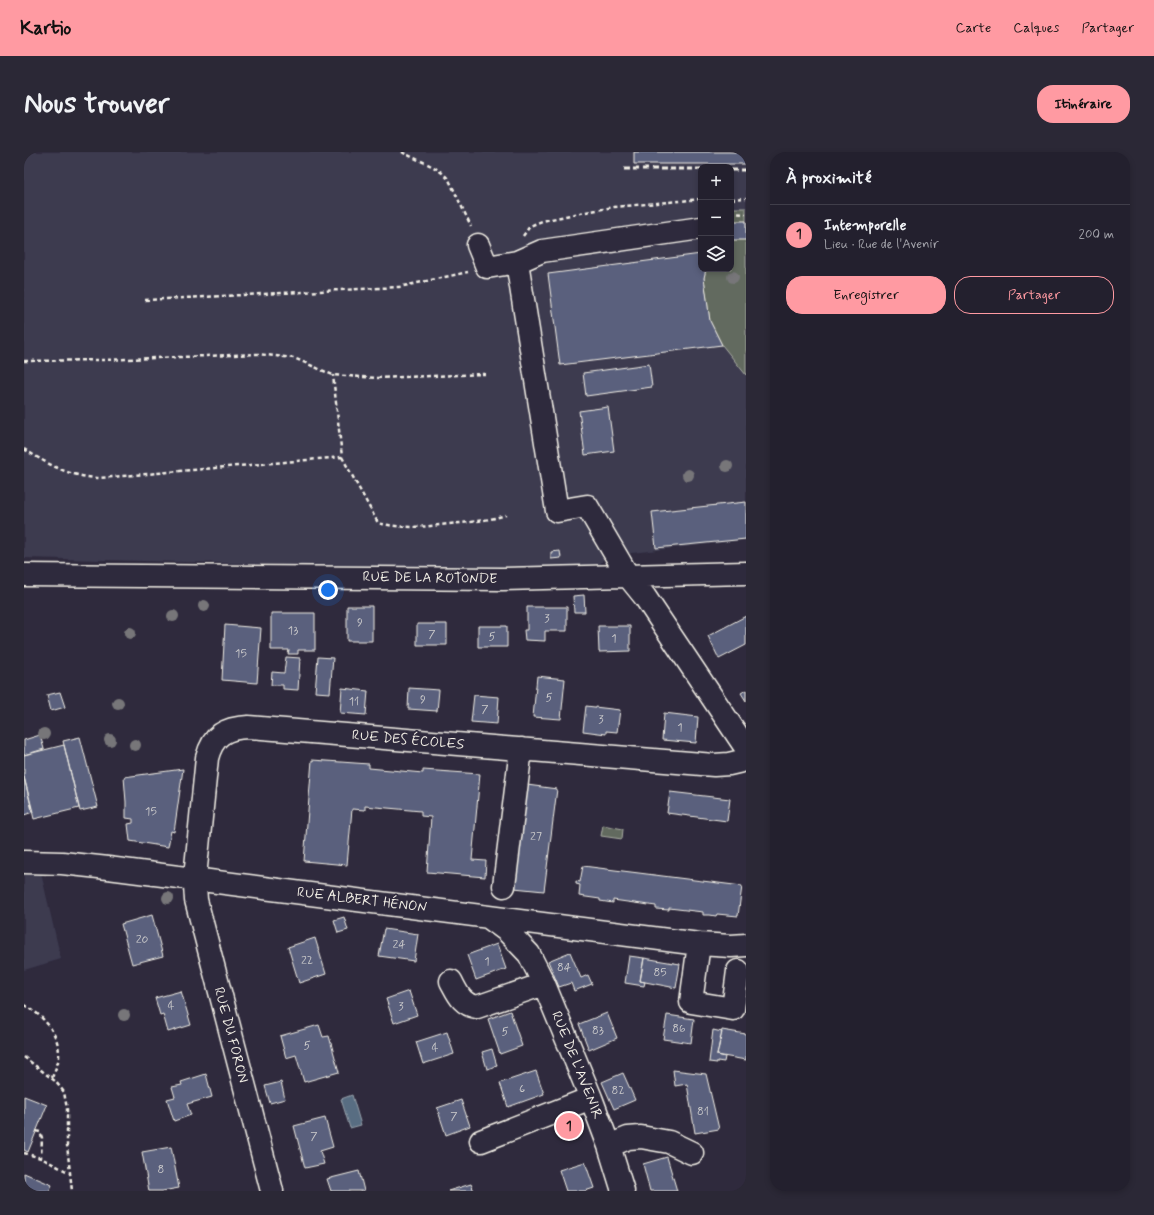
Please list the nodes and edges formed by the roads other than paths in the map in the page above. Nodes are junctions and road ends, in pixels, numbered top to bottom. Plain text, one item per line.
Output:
1 (698, 228) edge
2 (478, 245) road end
3 (517, 262) junction
4 (746, 558) edge
5 (738, 573) edge
6 (24, 575) edge
7 (628, 576) junction
8 (746, 748) edge
9 (521, 749) junction
10 (746, 760) edge
11 (24, 862) edge
12 (196, 879) junction
13 (504, 886) dead end
14 (488, 916) junction
15 (547, 924) junction
16 (699, 944) junction
17 (746, 945) edge
18 (529, 954) junction
19 (738, 971) dead end
20 (451, 981) dead end
21 (544, 984) junction
22 (591, 1098) junction
23 (481, 1141) dead end
24 (609, 1146) junction
25 (692, 1153) dead end
26 (272, 1191) edge
27 (623, 1191) edge

1 - 3 street
2 - 3 street
3 - 7 street
4 - 5 street
5 - 7 street, RUE DE LA ROTONDE
6 - 7 street, RUE DE LA ROTONDE
7 - 8 street
9 - 10 street, RUE DES ÉCOLES
9 - 12 street, RUE DES ÉCOLES
9 - 13 street
11 - 12 street, RUE ALBERT HÉNON
12 - 14 street, RUE ALBERT HÉNON
12 - 26 street, RUE DU FORON
14 - 15 street, RUE ALBERT HÉNON
14 - 18 street, RUE DE L'AVENIR
15 - 16 street, RUE ALBERT HÉNON
15 - 18 street
16 - 17 street, RUE ALBERT HÉNON
16 - 19 street
18 - 21 street, RUE DE L'AVENIR
20 - 21 street
21 - 22 street, RUE DE L'AVENIR
22 - 23 street
22 - 24 street, RUE DE L'AVENIR
24 - 25 street
24 - 27 street, RUE DE L'AVENIR

